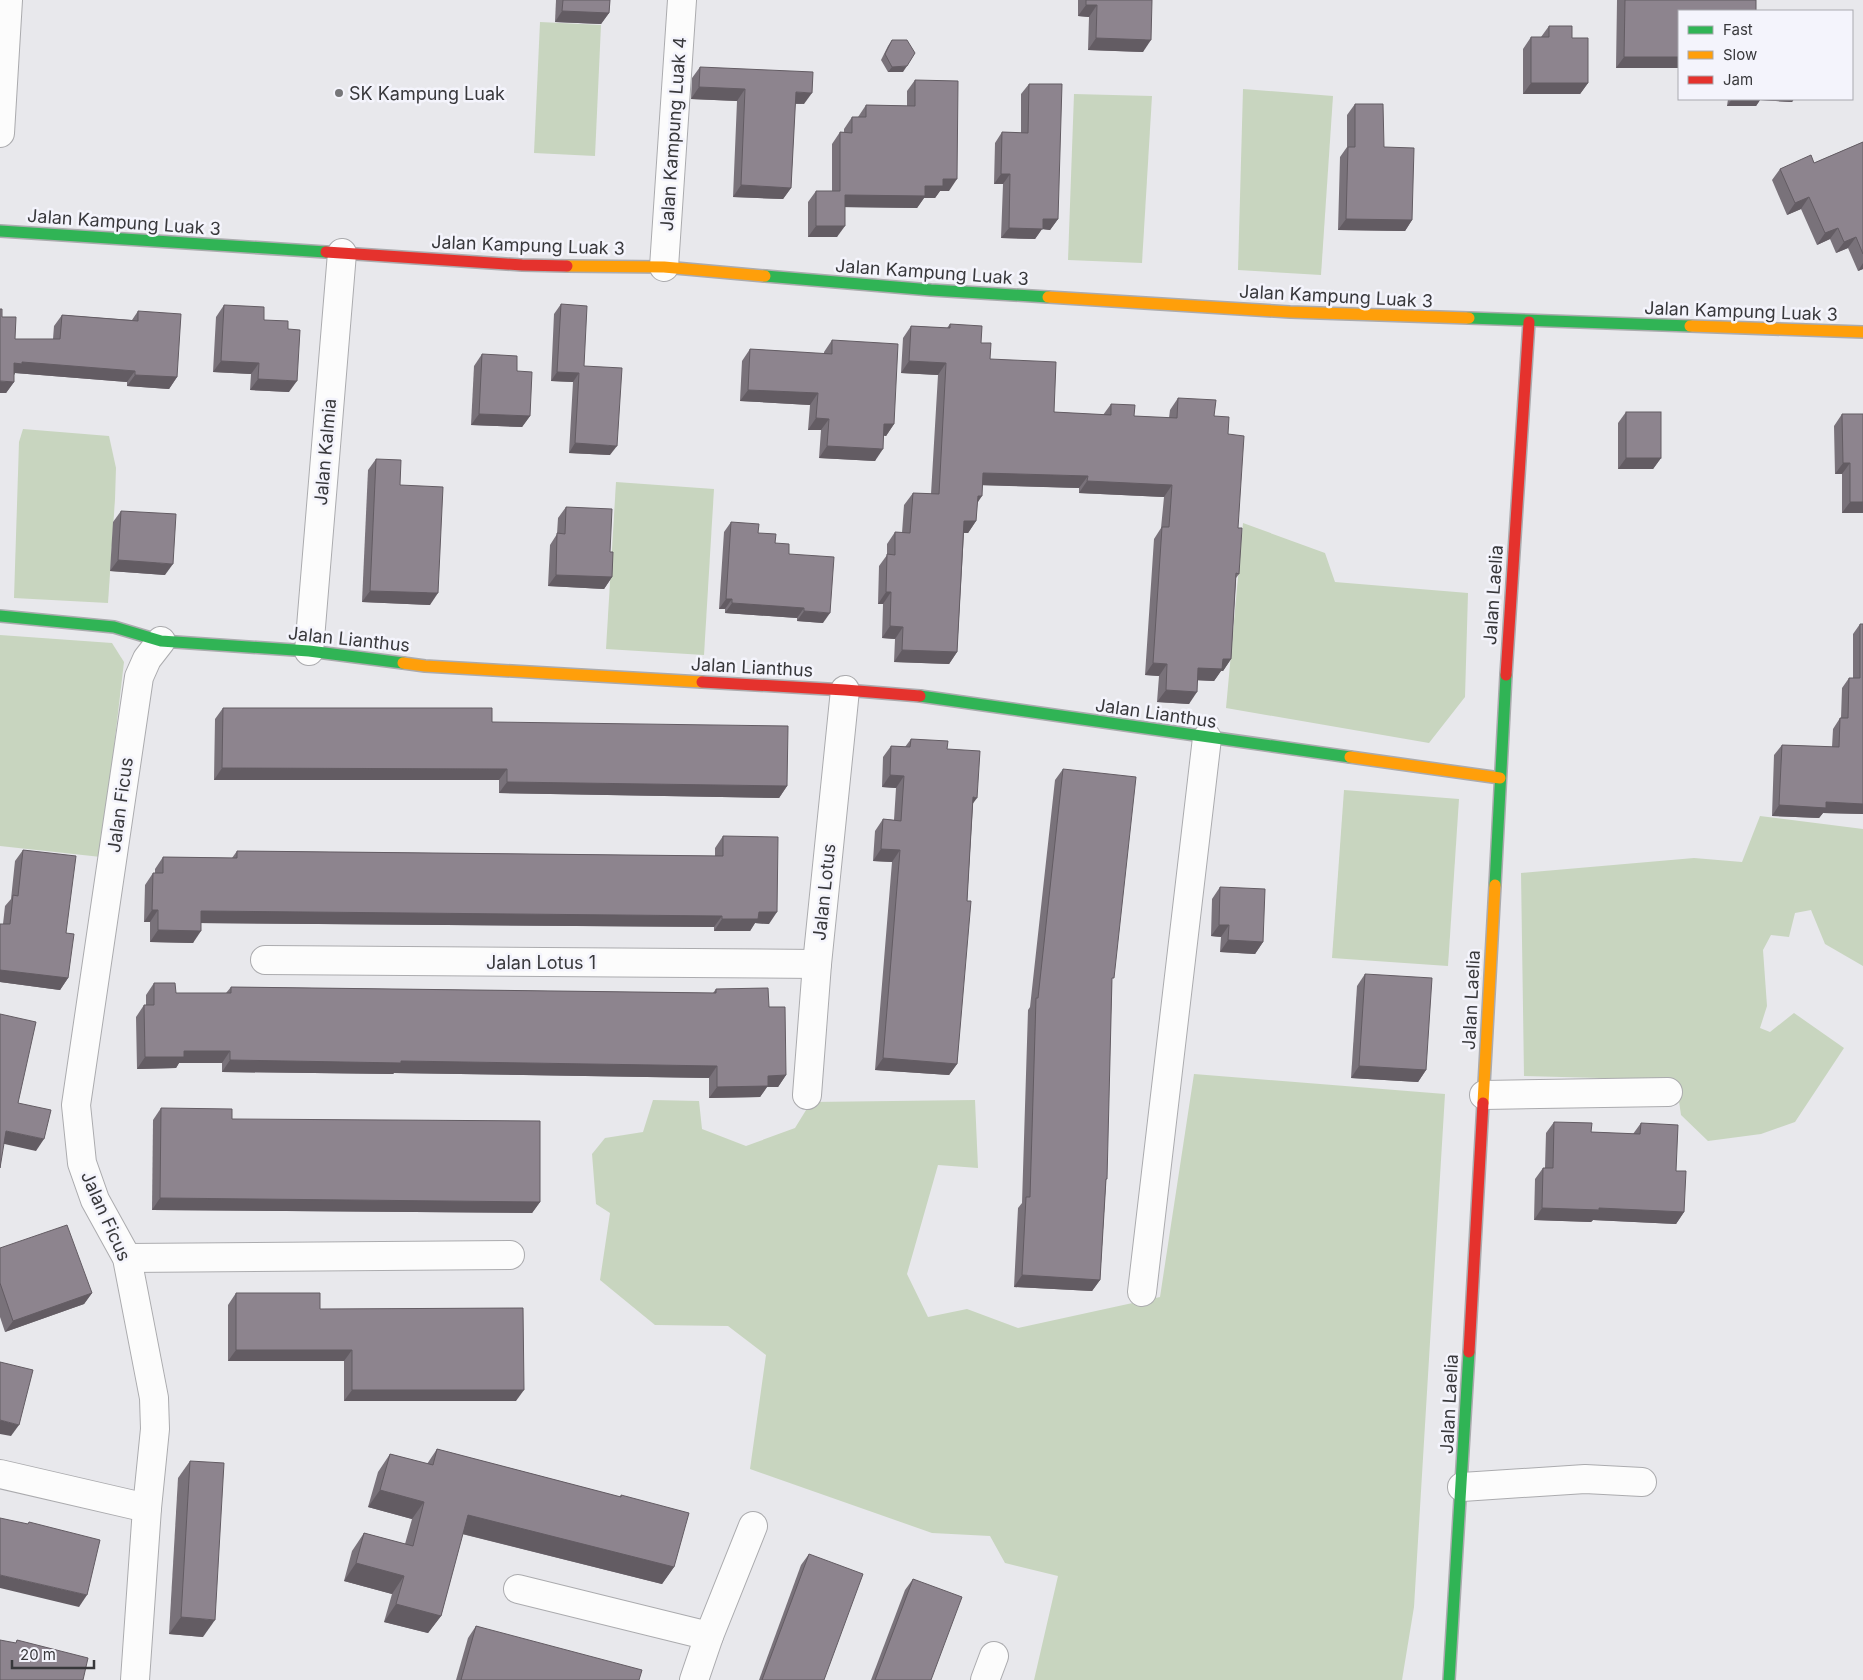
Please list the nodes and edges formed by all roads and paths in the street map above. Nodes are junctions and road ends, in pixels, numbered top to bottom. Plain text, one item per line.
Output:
1 (8, 0) edge
2 (682, 0) edge
3 (0, 134) edge
4 (0, 232) edge
5 (342, 253) junction
6 (664, 267) junction
7 (1529, 322) junction
8 (1863, 332) edge
9 (0, 616) edge
10 (161, 641) junction
11 (309, 651) junction
12 (845, 690) junction
13 (1207, 738) junction
14 (1500, 778) junction
15 (265, 960) dead end
16 (817, 964) junction
17 (1668, 1092) dead end
18 (807, 1095) dead end
19 (1484, 1095) junction
20 (510, 1254) dead end
21 (127, 1258) junction
22 (1142, 1292) dead end
23 (0, 1474) edge
24 (1642, 1482) dead end
25 (1462, 1488) junction
26 (147, 1508) junction
27 (753, 1526) dead end
28 (518, 1589) dead end
29 (709, 1636) junction
30 (135, 1680) edge
31 (694, 1680) edge
32 (1449, 1680) edge

1 - 3 street
2 - 6 street, Jalan Kampung Luak 4
4 - 5 street, Jalan Kampung Luak 3
5 - 6 street, Jalan Kampung Luak 3
5 - 11 street, Jalan Kalmia
6 - 7 street, Jalan Kampung Luak 3
7 - 8 street, Jalan Kampung Luak 3
7 - 14 street, Jalan Laelia
9 - 10 street, Jalan Lianthus
10 - 11 street, Jalan Lianthus
10 - 21 street, Jalan Ficus
11 - 12 street, Jalan Lianthus
12 - 13 street, Jalan Lianthus
12 - 16 street, Jalan Lotus
13 - 14 street, Jalan Lianthus
13 - 22 street
14 - 19 street, Jalan Laelia
15 - 16 street, Jalan Lotus 1
16 - 18 street, Jalan Lotus
17 - 19 street
19 - 25 street, Jalan Laelia
20 - 21 street
21 - 26 street, Jalan Ficus
23 - 26 street
24 - 25 street
25 - 32 street, Jalan Laelia
26 - 30 street, Jalan Ficus
27 - 29 street
28 - 29 street
29 - 31 street

